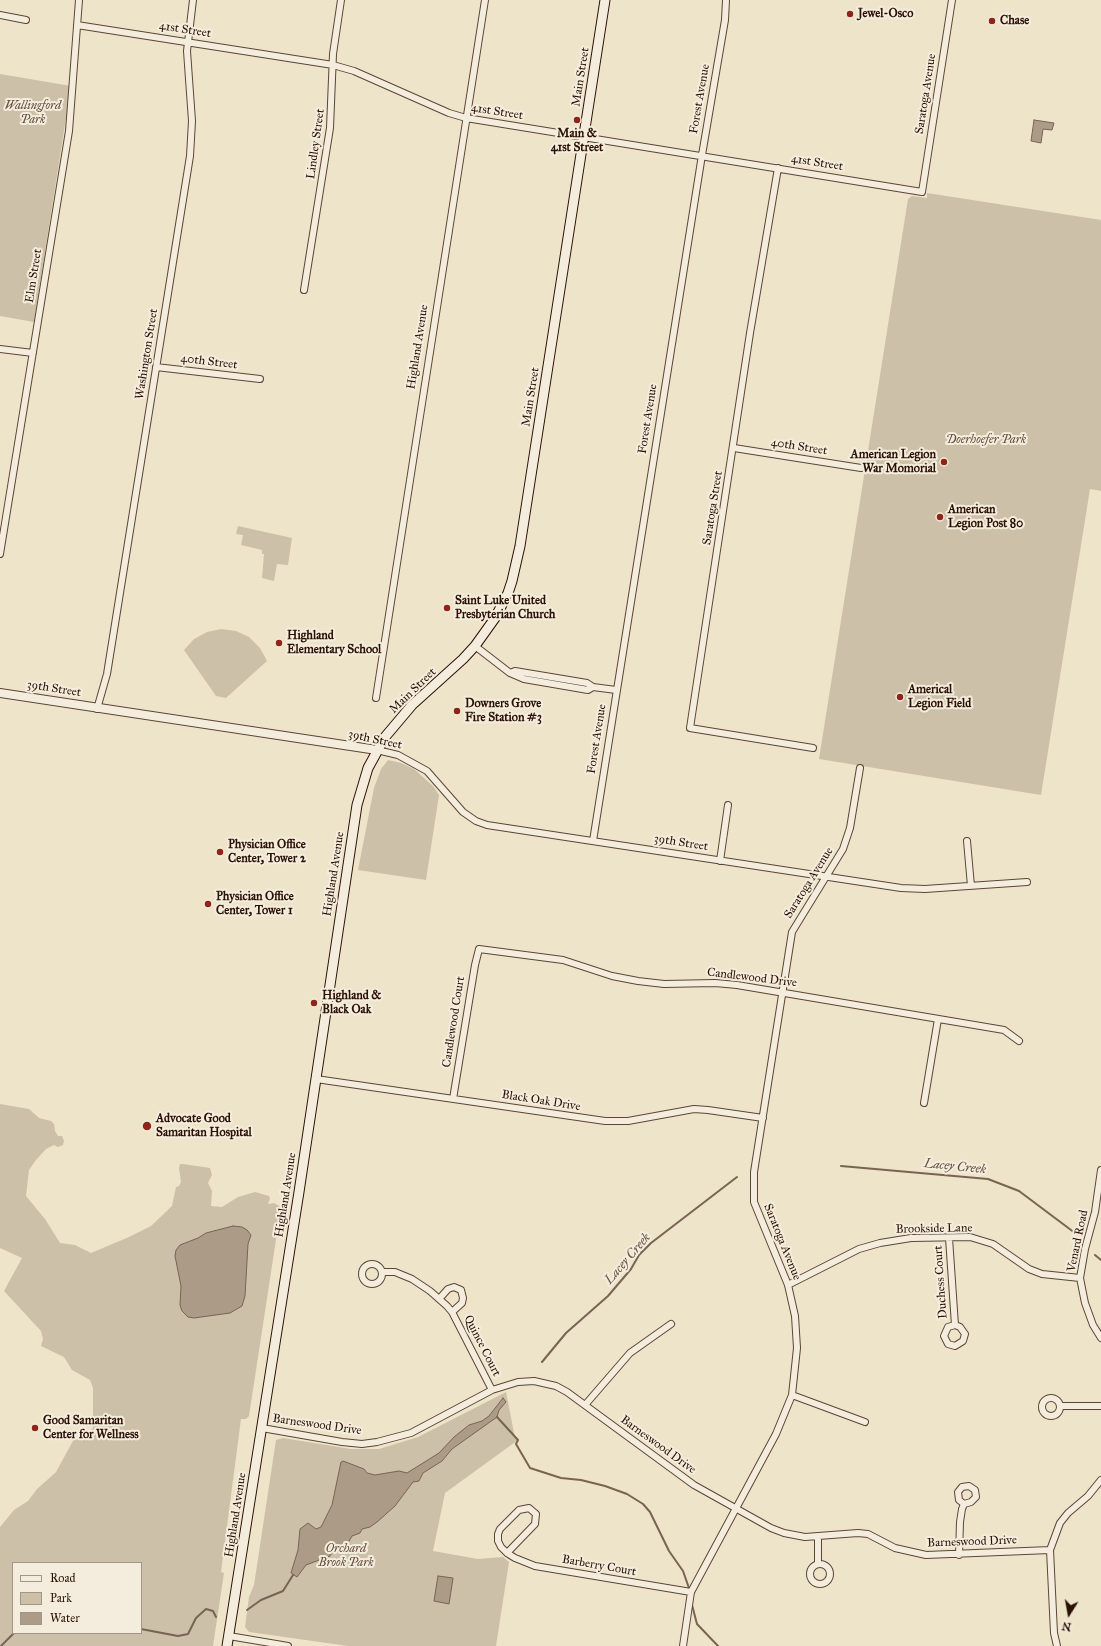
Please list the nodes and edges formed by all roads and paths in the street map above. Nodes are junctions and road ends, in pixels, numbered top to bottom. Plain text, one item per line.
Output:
1 (80, 0) edge
2 (193, 0) edge
3 (341, 0) edge
4 (485, 0) edge
5 (605, 0) edge
6 (726, 0) edge
7 (952, 0) edge
8 (0, 15) edge
9 (26, 20) dead end
10 (77, 25) junction
11 (188, 41) junction
12 (333, 64) junction
13 (466, 118) junction
14 (584, 137) junction
15 (702, 155) junction
16 (778, 168) junction
17 (922, 192) joint
18 (304, 290) dead end
19 (0, 349) edge
20 (33, 353) junction
21 (156, 367) junction
22 (260, 379) dead end
23 (734, 448) junction
24 (861, 468) dead end
25 (0, 554) edge
26 (475, 646) junction
27 (616, 690) junction
28 (0, 693) edge
29 (376, 698) dead end
30 (97, 709) junction
31 (813, 748) dead end
32 (377, 750) junction
33 (860, 768) dead end
34 (728, 805) dead end
35 (593, 841) junction
36 (967, 841) dead end
37 (720, 861) junction
38 (826, 877) junction
39 (1026, 882) dead end
40 (972, 886) junction
41 (479, 949) joint
42 (783, 993) junction
43 (938, 1019) junction
44 (1019, 1041) dead end
45 (316, 1079) junction
46 (453, 1099) junction
47 (924, 1103) dead end
48 (763, 1118) junction
49 (1101, 1170) edge
50 (1098, 1213) edge
51 (949, 1238) junction
52 (382, 1272) dead end
53 (1080, 1278) junction
54 (788, 1286) junction
55 (440, 1298) junction
56 (452, 1312) junction
57 (671, 1324) dead end
58 (955, 1325) dead end
59 (1101, 1338) edge
60 (492, 1390) junction
61 (792, 1395) junction
62 (585, 1405) junction
63 (1060, 1406) dead end
64 (1101, 1406) edge
65 (865, 1422) dead end
66 (262, 1428) junction
67 (1101, 1480) edge
68 (964, 1504) dead end
69 (737, 1510) junction
70 (818, 1536) junction
71 (1050, 1550) junction
72 (507, 1553) junction
73 (960, 1555) junction
74 (818, 1564) dead end
75 (691, 1592) junction
76 (229, 1636) junction
77 (276, 1645) edge
78 (227, 1646) edge
79 (288, 1646) edge
80 (683, 1646) edge
81 (1057, 1646) edge

1 - 10 street, Elm Street
2 - 11 street, Washington Street
3 - 12 street, Lindley Street
4 - 13 street, Highland Avenue
5 - 14 main road, Main Street
6 - 15 street, Forest Avenue
7 - 17 street, Saratoga Avenue
8 - 9 street
10 - 11 street, 41st Street
10 - 20 street, Elm Street
11 - 12 street, 41st Street
11 - 21 street, Washington Street
12 - 13 street, 41st Street
12 - 18 street, Lindley Street
13 - 14 street, 41st Street
13 - 29 street, Highland Avenue
14 - 15 street, 41st Street
14 - 26 main road, Main Street
15 - 16 street, 41st Street
15 - 27 street, Forest Avenue
16 - 17 street, 41st Street
16 - 23 street, Saratoga Street
19 - 20 street
20 - 25 street, Elm Street
21 - 22 street, 40th Street
21 - 30 street, Washington Street
23 - 24 street, 40th Street
23 - 31 street, Saratoga Street
26 - 27 street
26 - 32 main road, Main Street
27 - 35 street, Forest Avenue
28 - 30 street, 39th Street
30 - 32 street, 39th Street
32 - 35 street, 39th Street
32 - 45 main road, Highland Avenue
33 - 38 street, Saratoga Avenue
34 - 37 street, 39th Street
35 - 37 street, 39th Street
36 - 40 street
37 - 38 street, 39th Street
38 - 40 street, 39th Street
38 - 42 street, Saratoga Avenue
39 - 40 street, 39th Street
41 - 42 street, Candlewood Drive
41 - 46 street, Candlewood Court
42 - 43 street, Candlewood Drive
42 - 48 street, Saratoga Avenue
43 - 44 street, Candlewood Drive
43 - 47 street
45 - 46 street, Black Oak Drive
45 - 66 main road, Highland Avenue
46 - 48 street, Black Oak Drive
48 - 54 street, Saratoga Avenue
49 - 50 street, Venard Road
50 - 53 street, Venard Road
51 - 53 street, Brookside Lane
51 - 54 street, Brookside Lane
51 - 58 street, Duchess Court
52 - 55 street, Quince Court
53 - 59 street, Venard Road
54 - 61 street, Saratoga Avenue
55 - 56 street, Quince Court
55 - 56 street, Quince Court
56 - 60 street, Quince Court
57 - 62 street
60 - 62 street, Barneswood Drive
60 - 66 street, Barneswood Drive
61 - 65 street
61 - 69 street, Saratoga Avenue
62 - 69 street, Barneswood Drive
63 - 64 street
66 - 76 main road, Highland Avenue
67 - 71 street
68 - 73 street
69 - 70 street, Barneswood Drive
69 - 75 street, Saratoga Avenue
70 - 73 street, Barneswood Drive
70 - 74 street
71 - 73 street, Barneswood Drive
71 - 81 street
72 - 72 street
72 - 75 street, Barberry Court
75 - 80 street, Saratoga Avenue
76 - 77 street
76 - 78 main road, Highland Avenue
77 - 79 street

